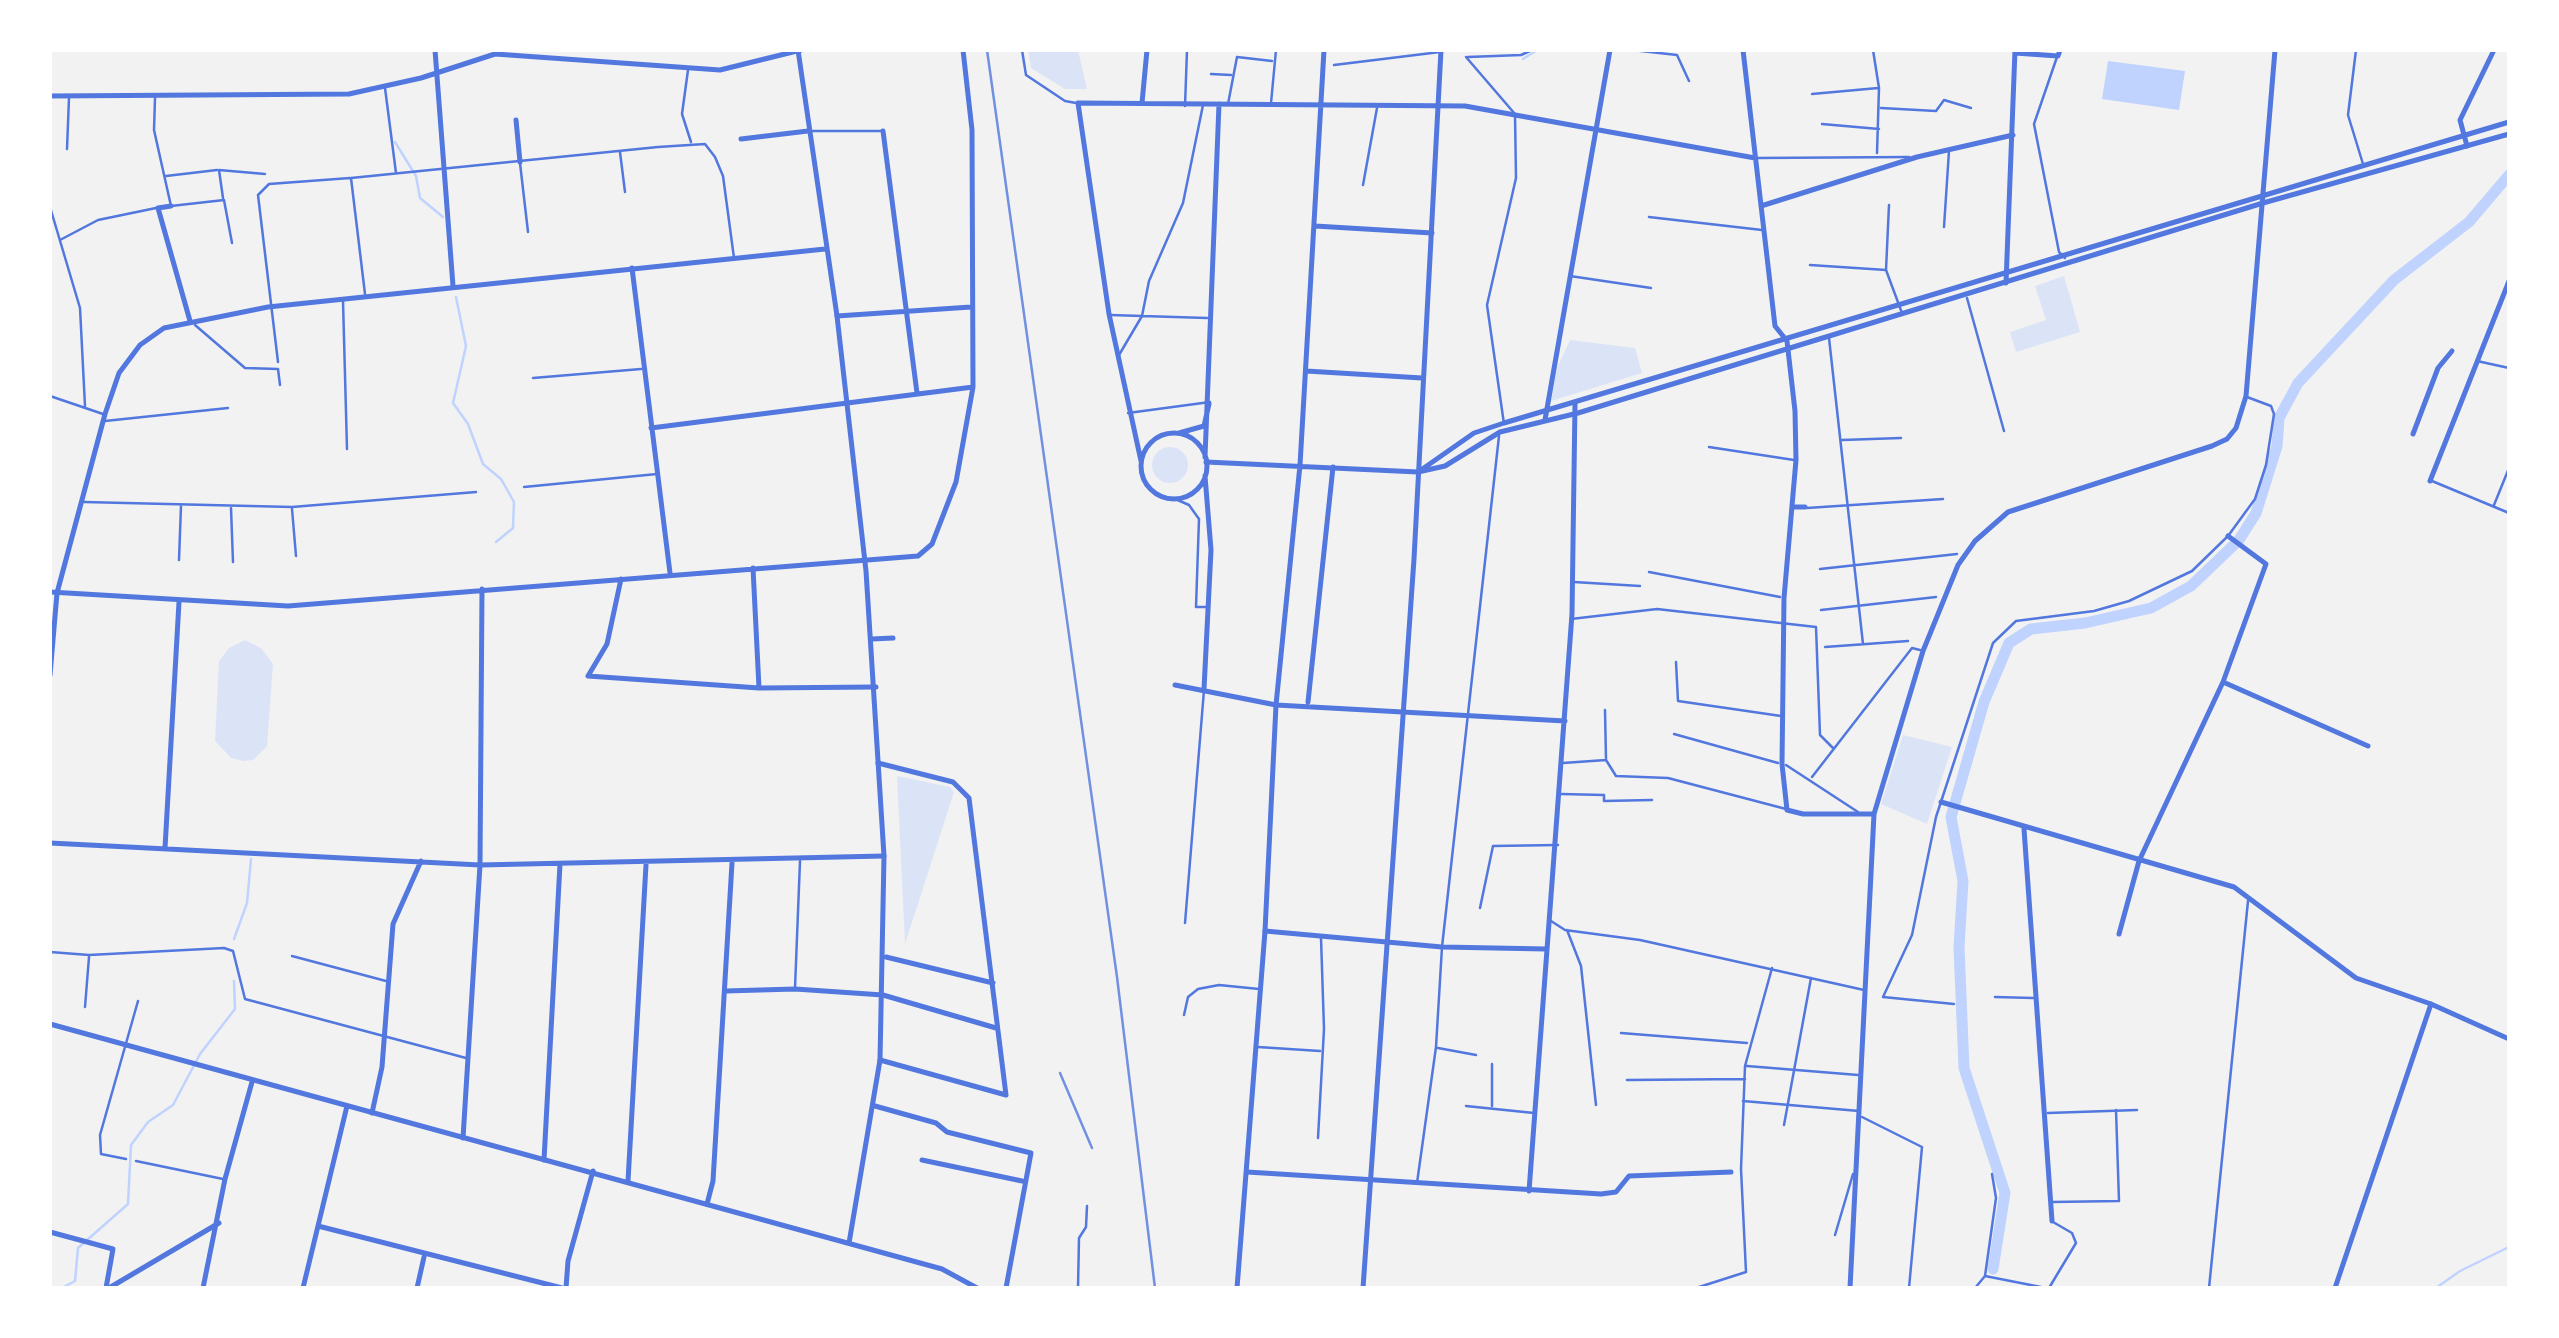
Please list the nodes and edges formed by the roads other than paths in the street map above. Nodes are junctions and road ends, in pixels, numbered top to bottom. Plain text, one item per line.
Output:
1 (435, 50) edge
2 (799, 50) edge
3 (963, 50) edge
4 (1022, 50) edge
5 (1148, 50) edge
6 (1187, 50) edge
7 (1276, 50) edge
8 (1324, 50) edge
9 (1419, 50) edge
10 (1532, 50) edge
11 (1610, 50) edge
12 (1632, 50) edge
13 (1742, 50) edge
14 (1873, 50) edge
15 (2274, 50) edge
16 (2356, 50) edge
17 (2494, 50) edge
18 (1441, 51) edge
19 (2013, 51) edge
20 (2059, 53) edge
21 (1419, 57) junction
22 (1272, 61) junction
23 (1334, 66) dead end
24 (688, 70) junction
25 (437, 73) junction
26 (1211, 74) dead end
27 (1232, 75) junction
28 (1689, 80) dead end
29 (385, 88) junction
30 (1879, 88) junction
31 (1812, 94) dead end
32 (50, 96) edge
33 (69, 96) junction
34 (155, 96) junction
35 (1078, 103) junction
36 (1320, 103) junction
37 (1142, 104) junction
38 (1204, 104) junction
39 (1219, 104) junction
40 (1228, 104) junction
41 (1271, 105) junction
42 (1185, 106) junction
43 (1377, 106) junction
44 (1440, 106) junction
45 (1880, 108) junction
46 (1971, 108) dead end
47 (1515, 114) junction
48 (516, 120) dead end
49 (2509, 122) edge
50 (1822, 124) dead end
51 (1880, 129) junction
52 (808, 131) junction
53 (883, 131) joint
54 (1593, 132) junction
55 (2013, 134) junction
56 (2509, 134) edge
57 (2464, 135) junction
58 (741, 139) dead end
59 (692, 144) junction
60 (2467, 146) junction
61 (67, 149) dead end
62 (1949, 150) junction
63 (620, 151) junction
64 (1876, 155) junction
65 (1756, 158) junction
66 (1916, 158) junction
67 (520, 162) junction
68 (2363, 165) junction
69 (448, 169) junction
70 (219, 170) junction
71 (265, 174) dead end
72 (396, 174) junction
73 (2366, 175) junction
74 (164, 177) junction
75 (351, 178) junction
76 (1363, 185) dead end
77 (625, 192) dead end
78 (2263, 193) junction
79 (224, 200) junction
80 (2263, 203) junction
81 (170, 206) junction
82 (1762, 206) junction
83 (1889, 206) dead end
84 (50, 207) edge
85 (158, 208) junction
86 (1650, 217) dead end
87 (1316, 226) junction
88 (1944, 227) dead end
89 (1764, 230) junction
90 (528, 232) dead end
91 (1432, 234) junction
92 (59, 240) junction
93 (232, 243) dead end
94 (825, 249) junction
95 (2064, 258) junction
96 (734, 259) junction
97 (2070, 264) junction
98 (1810, 265) dead end
99 (632, 268) junction
100 (1886, 270) junction
101 (1568, 276) junction
102 (2005, 280) junction
103 (2509, 281) edge
104 (454, 285) junction
105 (1651, 288) dead end
106 (365, 296) junction
107 (1966, 296) junction
108 (343, 300) junction
109 (274, 306) junction
110 (1899, 306) junction
111 (971, 307) junction
112 (909, 312) junction
113 (1109, 314) junction
114 (1903, 315) junction
115 (837, 316) junction
116 (1142, 316) junction
117 (1210, 318) junction
118 (190, 321) junction
119 (1829, 336) junction
120 (1787, 341) junction
121 (1789, 350) junction
122 (2452, 351) dead end
123 (1116, 357) junction
124 (2477, 361) junction
125 (278, 362) dead end
126 (644, 368) junction
127 (2509, 368) edge
128 (1306, 371) junction
129 (533, 378) dead end
130 (1422, 378) junction
131 (280, 385) dead end
132 (973, 387) junction
133 (917, 393) junction
134 (50, 396) edge
135 (2246, 396) junction
136 (845, 401) junction
137 (1210, 402) junction
138 (1576, 404) junction
139 (85, 406) junction
140 (228, 408) dead end
141 (1543, 412) junction
142 (1578, 413) junction
143 (1128, 414) junction
144 (104, 418) junction
145 (1545, 420) junction
146 (1504, 423) junction
147 (651, 428) junction
148 (2004, 431) dead end
149 (1500, 432) junction
150 (1178, 433) junction
151 (2412, 434) dead end
152 (1902, 438) dead end
153 (1840, 440) junction
154 (1709, 447) dead end
155 (347, 449) dead end
156 (1206, 460) junction
157 (1796, 460) junction
158 (1141, 461) junction
159 (1300, 465) junction
160 (1333, 467) junction
161 (2509, 468) edge
162 (1418, 472) junction
163 (656, 474) junction
164 (1205, 476) junction
165 (2430, 480) joint
166 (524, 487) dead end
167 (476, 492) dead end
168 (1173, 498) junction
169 (1943, 499) dead end
170 (83, 502) junction
171 (181, 505) junction
172 (232, 506) junction
173 (1793, 507) junction
174 (1848, 507) junction
175 (2494, 507) junction
176 (292, 508) junction
177 (1805, 508) joint
178 (2509, 513) edge
179 (2228, 536) junction
180 (1956, 554) dead end
181 (296, 556) dead end
182 (864, 559) junction
183 (180, 560) dead end
184 (233, 562) dead end
185 (1854, 565) junction
186 (754, 568) junction
187 (1820, 569) dead end
188 (1650, 572) dead end
189 (670, 574) junction
190 (620, 579) junction
191 (1573, 582) junction
192 (1640, 586) dead end
193 (482, 590) junction
194 (54, 592) edge
195 (1936, 597) dead end
196 (1784, 598) junction
197 (179, 601) junction
198 (1859, 606) junction
199 (1208, 608) junction
200 (1821, 610) dead end
201 (1572, 619) junction
202 (1784, 622) junction
203 (893, 638) dead end
204 (872, 640) junction
205 (1908, 641) dead end
206 (1863, 644) junction
207 (1826, 647) dead end
208 (1923, 651) junction
209 (1676, 662) dead end
210 (50, 675) edge
211 (2223, 682) junction
212 (1176, 684) dead end
213 (876, 687) junction
214 (759, 688) junction
215 (1204, 689) junction
216 (1308, 704) junction
217 (1276, 705) junction
218 (1605, 710) dead end
219 (1402, 711) junction
220 (1468, 716) junction
221 (1783, 716) junction
222 (1565, 721) junction
223 (1674, 734) dead end
224 (2368, 746) dead end
225 (1833, 748) junction
226 (1606, 760) junction
227 (878, 763) junction
228 (1562, 763) junction
229 (1782, 764) junction
230 (1812, 779) junction
231 (1561, 794) junction
232 (1652, 800) dead end
233 (1941, 802) junction
234 (1787, 810) junction
235 (1858, 812) junction
236 (1874, 814) junction
237 (2024, 828) junction
238 (50, 843) edge
239 (1558, 845) junction
240 (165, 848) junction
241 (884, 856) junction
242 (800, 859) junction
243 (2139, 861) junction
244 (421, 862) junction
245 (732, 862) junction
246 (560, 864) junction
247 (646, 864) junction
248 (480, 865) junction
249 (2248, 895) junction
250 (1480, 908) dead end
251 (1550, 921) junction
252 (1185, 923) dead end
253 (1565, 930) junction
254 (1265, 931) junction
255 (2119, 934) dead end
256 (1321, 936) junction
257 (1386, 943) junction
258 (1442, 947) junction
259 (1547, 950) junction
260 (50, 952) edge
261 (89, 955) junction
262 (292, 956) dead end
263 (886, 957) junction
264 (1772, 968) junction
265 (1811, 976) junction
266 (388, 982) junction
267 (993, 982) junction
268 (794, 989) junction
269 (1261, 989) junction
270 (1866, 990) junction
271 (725, 991) junction
272 (884, 996) junction
273 (1994, 997) dead end
274 (2036, 998) junction
275 (138, 1001) dead end
276 (1954, 1004) dead end
277 (2431, 1004) junction
278 (86, 1007) dead end
279 (1184, 1015) dead end
280 (50, 1025) edge
281 (997, 1028) junction
282 (386, 1034) junction
283 (1621, 1034) dead end
284 (2509, 1039) edge
285 (1748, 1043) junction
286 (1256, 1047) junction
287 (1436, 1047) junction
288 (126, 1048) junction
289 (1323, 1051) junction
290 (1476, 1054) dead end
291 (466, 1058) junction
292 (880, 1060) junction
293 (1492, 1064) dead end
294 (1745, 1066) junction
295 (1791, 1070) junction
296 (1862, 1075) junction
297 (1744, 1079) junction
298 (1627, 1080) dead end
299 (252, 1082) junction
300 (1743, 1100) junction
301 (1596, 1105) dead end
302 (1786, 1105) junction
303 (347, 1106) junction
304 (875, 1106) junction
305 (1466, 1106) dead end
306 (1492, 1106) junction
307 (2116, 1110) junction
308 (2137, 1110) dead end
309 (372, 1113) junction
310 (1536, 1113) junction
311 (2044, 1113) junction
312 (1861, 1114) junction
313 (1784, 1125) dead end
314 (463, 1138) junction
315 (1318, 1138) dead end
316 (126, 1159) dead end
317 (544, 1160) junction
318 (922, 1160) dead end
319 (136, 1162) dead end
320 (1854, 1170) junction
321 (593, 1172) junction
322 (1247, 1172) junction
323 (1730, 1172) dead end
324 (1992, 1174) dead end
325 (225, 1180) junction
326 (628, 1181) junction
327 (1369, 1181) junction
328 (1022, 1182) junction
329 (1417, 1184) junction
330 (1529, 1191) junction
331 (2050, 1202) junction
332 (707, 1204) junction
333 (1087, 1206) dead end
334 (2052, 1221) joint
335 (219, 1224) junction
336 (318, 1226) junction
337 (50, 1232) edge
338 (1835, 1235) dead end
339 (849, 1243) junction
340 (424, 1256) junction
341 (1985, 1276) junction
342 (108, 1288) edge
343 (203, 1288) edge
344 (303, 1288) edge
345 (417, 1288) edge
346 (564, 1288) edge
347 (977, 1288) edge
348 (1006, 1288) edge
349 (1078, 1288) edge
350 (1237, 1288) edge
351 (1363, 1288) edge
352 (1696, 1288) edge
353 (1850, 1288) edge
354 (1909, 1288) edge
355 (1975, 1288) edge
356 (2048, 1288) edge
357 (2209, 1288) edge
358 (2335, 1288) edge

1 - 25 street
2 - 24 street
2 - 52 street
3 - 111 street
4 - 35 lane
5 - 37 street
6 - 42 lane
7 - 22 lane
8 - 36 street
9 - 21 lane
10 - 47 lane
11 - 54 street
12 - 28 lane
13 - 65 street
14 - 30 lane
15 - 78 street
16 - 68 lane
17 - 57 street
18 - 21 lane
18 - 44 street
19 - 20 street
19 - 55 street
20 - 95 lane
21 - 23 lane
22 - 27 lane
22 - 41 lane
24 - 25 street
24 - 59 lane
25 - 29 street
25 - 69 street
26 - 27 lane
27 - 40 lane
29 - 34 street
29 - 72 lane
30 - 31 lane
30 - 45 lane
32 - 33 street
33 - 34 street
33 - 61 lane
34 - 74 lane
35 - 37 street
35 - 113 street
36 - 41 street
36 - 43 street
36 - 87 street
37 - 42 street
38 - 39 street
38 - 42 street
38 - 116 lane
39 - 40 street
39 - 117 street
40 - 41 street
43 - 44 street
43 - 76 lane
44 - 47 street
44 - 91 street
45 - 46 lane
45 - 51 lane
47 - 54 street
47 - 146 lane
48 - 67 street
49 - 57 street
50 - 51 lane
51 - 64 lane
52 - 53 lane
52 - 58 street
52 - 94 street
53 - 112 street
54 - 65 street
54 - 101 street
55 - 62 street
55 - 102 street
56 - 60 street
57 - 60 street
57 - 68 street
59 - 63 lane
59 - 96 lane
60 - 73 street
62 - 66 street
62 - 88 lane
63 - 67 lane
63 - 77 lane
64 - 65 lane
64 - 66 lane
65 - 82 street
66 - 82 street
67 - 69 lane
67 - 90 lane
68 - 73 street
68 - 78 street
69 - 72 lane
69 - 104 street
70 - 71 lane
70 - 74 lane
70 - 79 lane
72 - 75 lane
73 - 80 street
74 - 81 lane
75 - 106 lane
75 - 109 lane
78 - 80 street
78 - 95 street
79 - 81 lane
79 - 93 lane
80 - 97 street
80 - 135 street
81 - 85 street
82 - 89 street
83 - 100 lane
84 - 92 lane
85 - 92 lane
85 - 118 street
86 - 89 lane
87 - 91 street
87 - 128 street
89 - 120 street
91 - 130 street
92 - 139 lane
94 - 96 street
94 - 115 street
95 - 97 street
95 - 102 street
96 - 99 street
97 - 102 street
98 - 100 lane
99 - 104 street
99 - 126 street
100 - 110 lane
101 - 105 lane
101 - 141 street
102 - 107 street
102 - 110 street
103 - 124 street
104 - 106 street
106 - 108 street
107 - 114 street
107 - 148 lane
108 - 109 street
108 - 155 lane
109 - 118 street
109 - 125 lane
110 - 114 lane
110 - 120 street
111 - 112 street
111 - 132 street
112 - 115 street
112 - 133 street
113 - 116 lane
113 - 123 street
114 - 119 street
115 - 136 street
116 - 117 lane
116 - 123 lane
117 - 137 street
118 - 131 lane
118 - 144 street
119 - 121 street
119 - 153 lane
120 - 121 street
120 - 138 street
121 - 142 street
121 - 157 street
122 - 151 street
123 - 143 street
124 - 127 lane
124 - 165 street
126 - 129 lane
126 - 147 street
128 - 130 street
128 - 159 street
130 - 162 street
132 - 133 street
132 - 182 street
133 - 136 street
134 - 139 lane
135 - 179 lane
135 - 208 street
136 - 147 street
136 - 182 street
137 - 143 lane
137 - 150 street
137 - 156 street
138 - 141 street
138 - 142 street
139 - 144 lane
140 - 144 lane
141 - 145 street
141 - 146 street
142 - 145 street
142 - 191 street
143 - 158 street
144 - 170 street
145 - 149 street
146 - 149 lane
146 - 162 street
147 - 163 street
149 - 162 street
149 - 220 lane
150 - 156 street
150 - 158 street
152 - 153 lane
153 - 174 lane
154 - 157 lane
156 - 159 street
156 - 164 street
157 - 173 street
158 - 168 street
159 - 160 street
159 - 217 street
160 - 162 street
160 - 216 street
161 - 175 lane
162 - 219 street
163 - 166 lane
163 - 189 street
164 - 168 street
164 - 199 street
165 - 175 lane
167 - 176 lane
168 - 199 lane
169 - 174 lane
170 - 171 lane
170 - 194 street
171 - 172 lane
171 - 183 lane
172 - 176 lane
172 - 184 lane
173 - 177 street
173 - 196 street
174 - 177 lane
174 - 185 lane
175 - 178 lane
176 - 181 lane
179 - 211 street
179 - 233 lane
180 - 185 lane
182 - 186 street
182 - 204 street
185 - 187 lane
185 - 198 lane
186 - 189 street
186 - 214 street
188 - 196 lane
189 - 190 street
190 - 193 street
190 - 214 street
191 - 192 lane
191 - 201 street
193 - 197 street
193 - 248 street
194 - 197 street
194 - 210 street
195 - 198 lane
196 - 202 street
197 - 240 street
198 - 200 lane
198 - 206 lane
199 - 215 street
201 - 202 lane
201 - 222 street
202 - 221 street
202 - 225 lane
203 - 204 street
204 - 213 street
205 - 206 lane
206 - 207 lane
208 - 225 lane
208 - 236 street
209 - 221 lane
211 - 224 street
211 - 243 street
212 - 215 street
213 - 214 street
213 - 227 street
215 - 217 street
215 - 252 lane
216 - 217 street
216 - 219 street
217 - 254 street
218 - 226 lane
219 - 220 street
219 - 257 street
220 - 222 street
220 - 258 lane
221 - 229 street
222 - 228 street
223 - 229 lane
225 - 230 lane
226 - 228 lane
226 - 234 lane
227 - 241 street
227 - 267 street
228 - 231 street
229 - 230 lane
229 - 234 street
230 - 235 lane
231 - 232 lane
231 - 239 street
233 - 237 street
233 - 276 lane
234 - 235 street
235 - 236 street
236 - 270 street
237 - 243 street
237 - 274 street
238 - 240 street
239 - 250 lane
239 - 251 street
240 - 244 street
241 - 242 street
241 - 263 street
242 - 245 street
242 - 268 lane
243 - 249 street
243 - 255 street
244 - 248 street
244 - 266 street
245 - 247 street
245 - 271 street
246 - 247 street
246 - 248 street
246 - 317 street
247 - 326 street
248 - 291 street
249 - 277 street
249 - 357 lane
251 - 253 lane
251 - 259 street
253 - 264 lane
253 - 301 lane
254 - 256 street
254 - 269 street
256 - 257 street
256 - 289 lane
257 - 258 street
257 - 327 street
258 - 259 street
258 - 287 lane
259 - 310 street
260 - 261 lane
261 - 278 lane
261 - 282 lane
262 - 266 lane
263 - 267 street
263 - 272 street
264 - 265 lane
264 - 285 lane
265 - 270 lane
265 - 295 lane
266 - 282 street
267 - 281 street
268 - 271 street
268 - 272 street
269 - 279 lane
269 - 286 street
270 - 296 street
271 - 332 street
272 - 281 street
272 - 292 street
273 - 274 lane
274 - 311 street
275 - 288 lane
277 - 284 street
277 - 358 street
280 - 288 street
281 - 292 street
282 - 291 lane
282 - 309 street
283 - 285 lane
285 - 294 lane
286 - 289 lane
286 - 322 street
287 - 290 lane
287 - 329 lane
288 - 299 street
288 - 316 lane
289 - 315 lane
291 - 314 street
292 - 304 street
293 - 306 lane
294 - 295 lane
294 - 297 lane
295 - 296 lane
295 - 302 lane
296 - 312 street
297 - 298 lane
297 - 300 lane
299 - 303 street
299 - 325 street
300 - 302 lane
300 - 352 lane
302 - 312 lane
302 - 313 lane
303 - 309 street
303 - 336 street
304 - 328 street
304 - 339 street
305 - 306 lane
306 - 310 lane
307 - 308 lane
307 - 311 lane
307 - 331 lane
309 - 314 street
310 - 330 street
311 - 331 street
312 - 320 street
312 - 354 lane
314 - 317 street
317 - 321 street
318 - 328 street
319 - 325 lane
320 - 338 lane
320 - 353 street
321 - 326 street
321 - 346 street
322 - 327 street
322 - 350 street
323 - 330 street
324 - 341 lane
325 - 335 street
326 - 332 street
327 - 329 street
327 - 351 street
328 - 348 street
329 - 330 street
331 - 334 street
332 - 339 street
333 - 349 lane
334 - 356 lane
335 - 342 street
335 - 343 street
336 - 340 street
336 - 344 street
337 - 342 street
339 - 347 street
340 - 345 street
340 - 346 street
341 - 355 lane
341 - 356 lane

